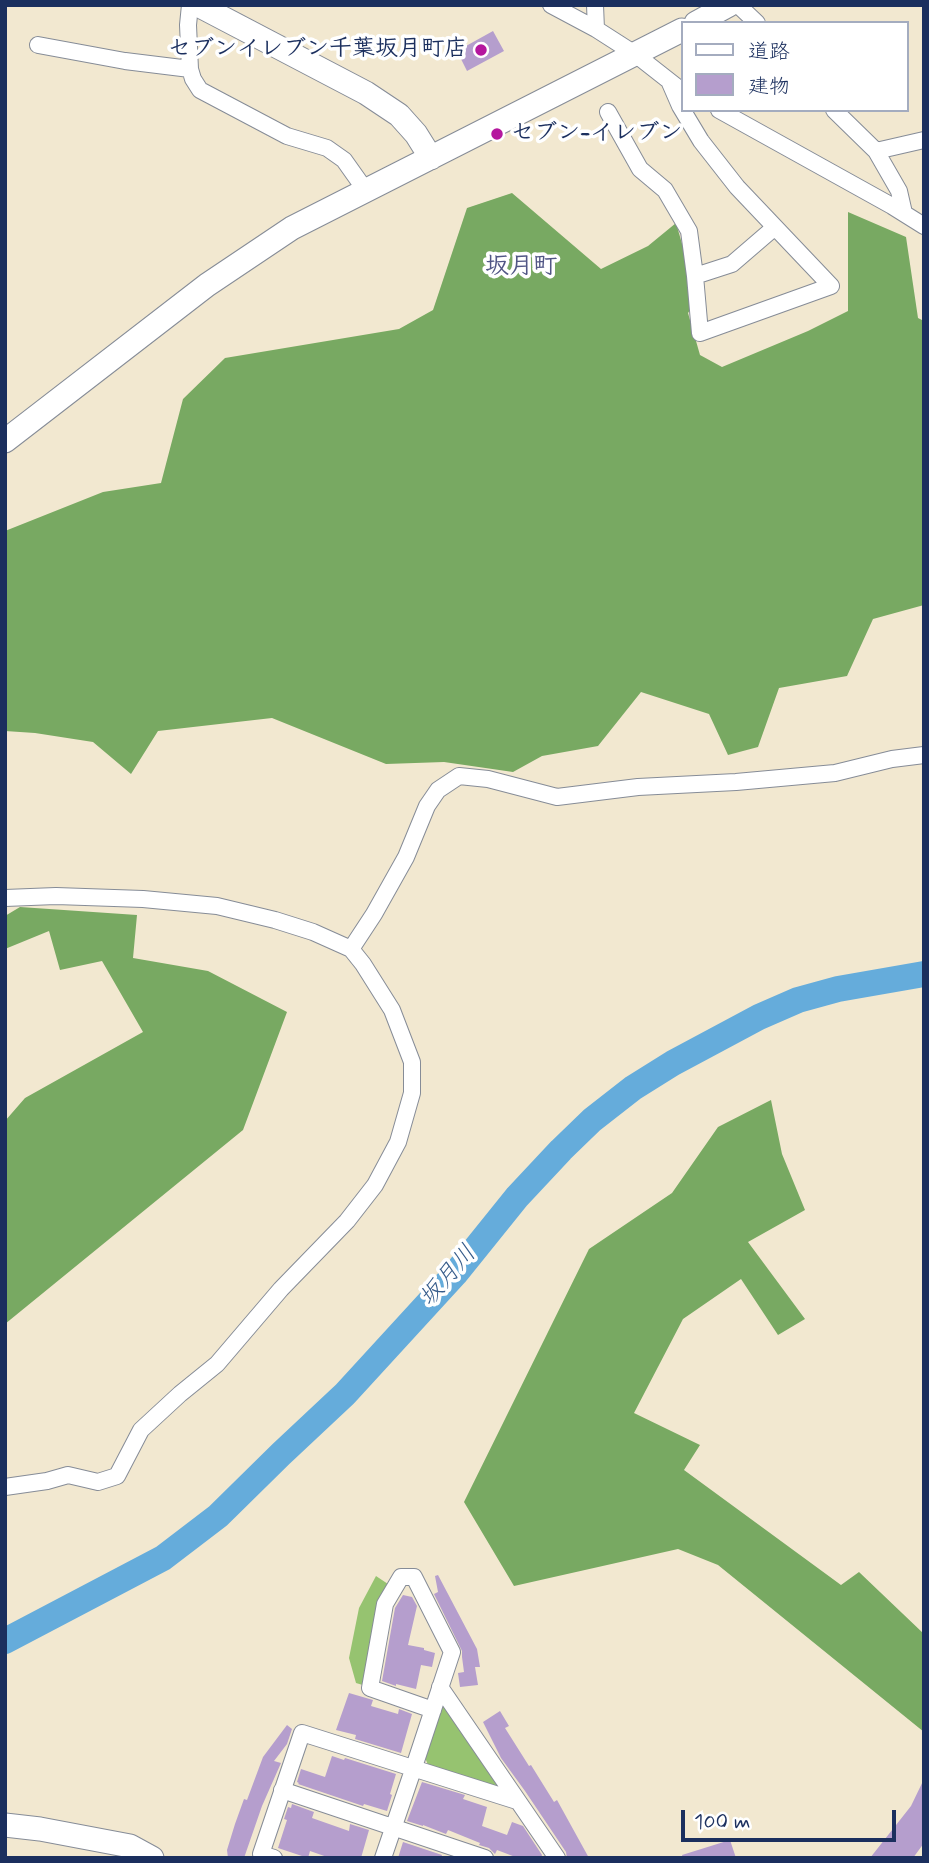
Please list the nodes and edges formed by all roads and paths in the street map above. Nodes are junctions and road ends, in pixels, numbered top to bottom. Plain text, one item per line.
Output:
1 (190, 5) edge
2 (198, 5) edge
3 (551, 5) edge
4 (595, 5) edge
5 (729, 5) edge
6 (738, 5) edge
7 (700, 21) edge
8 (755, 21) edge
9 (596, 29) junction
10 (680, 31) edge
11 (38, 45) dead end
12 (635, 54) junction
13 (190, 69) junction
14 (676, 86) edge
15 (680, 106) edge
16 (608, 112) dead end
17 (684, 112) edge
18 (723, 112) edge
19 (836, 112) edge
20 (924, 140) edge
21 (876, 151) junction
22 (431, 158) junction
23 (366, 191) junction
24 (904, 213) junction
25 (924, 226) edge
26 (775, 227) junction
27 (695, 276) junction
28 (5, 441) edge
29 (924, 755) edge
30 (5, 898) edge
31 (351, 948) junction
32 (5, 1487) edge
33 (440, 1687) junction
34 (433, 1710) junction
35 (414, 1767) junction
36 (282, 1790) junction
37 (517, 1801) junction
38 (5, 1825) edge
39 (394, 1828) junction
40 (152, 1858) edge
41 (274, 1858) edge
42 (383, 1858) edge
43 (485, 1858) edge
44 (557, 1858) edge

1 - 13 street
2 - 22 street
3 - 9 street
4 - 9 street
5 - 7 street
6 - 8 street
9 - 12 street
10 - 12 street
11 - 13 street
12 - 14 street
12 - 22 street
13 - 23 street
14 - 15 street
16 - 27 street
17 - 26 street
18 - 24 street
19 - 21 street
20 - 21 street
21 - 24 street
22 - 23 street
23 - 28 street
24 - 25 street
26 - 27 street
26 - 27 street
29 - 31 street
30 - 31 street
31 - 32 street
33 - 34 street
33 - 34 street
33 - 37 street
34 - 35 street
35 - 36 street
35 - 37 street
35 - 39 street
36 - 39 street
36 - 41 street
37 - 44 street
38 - 40 street
39 - 42 street
39 - 43 street

